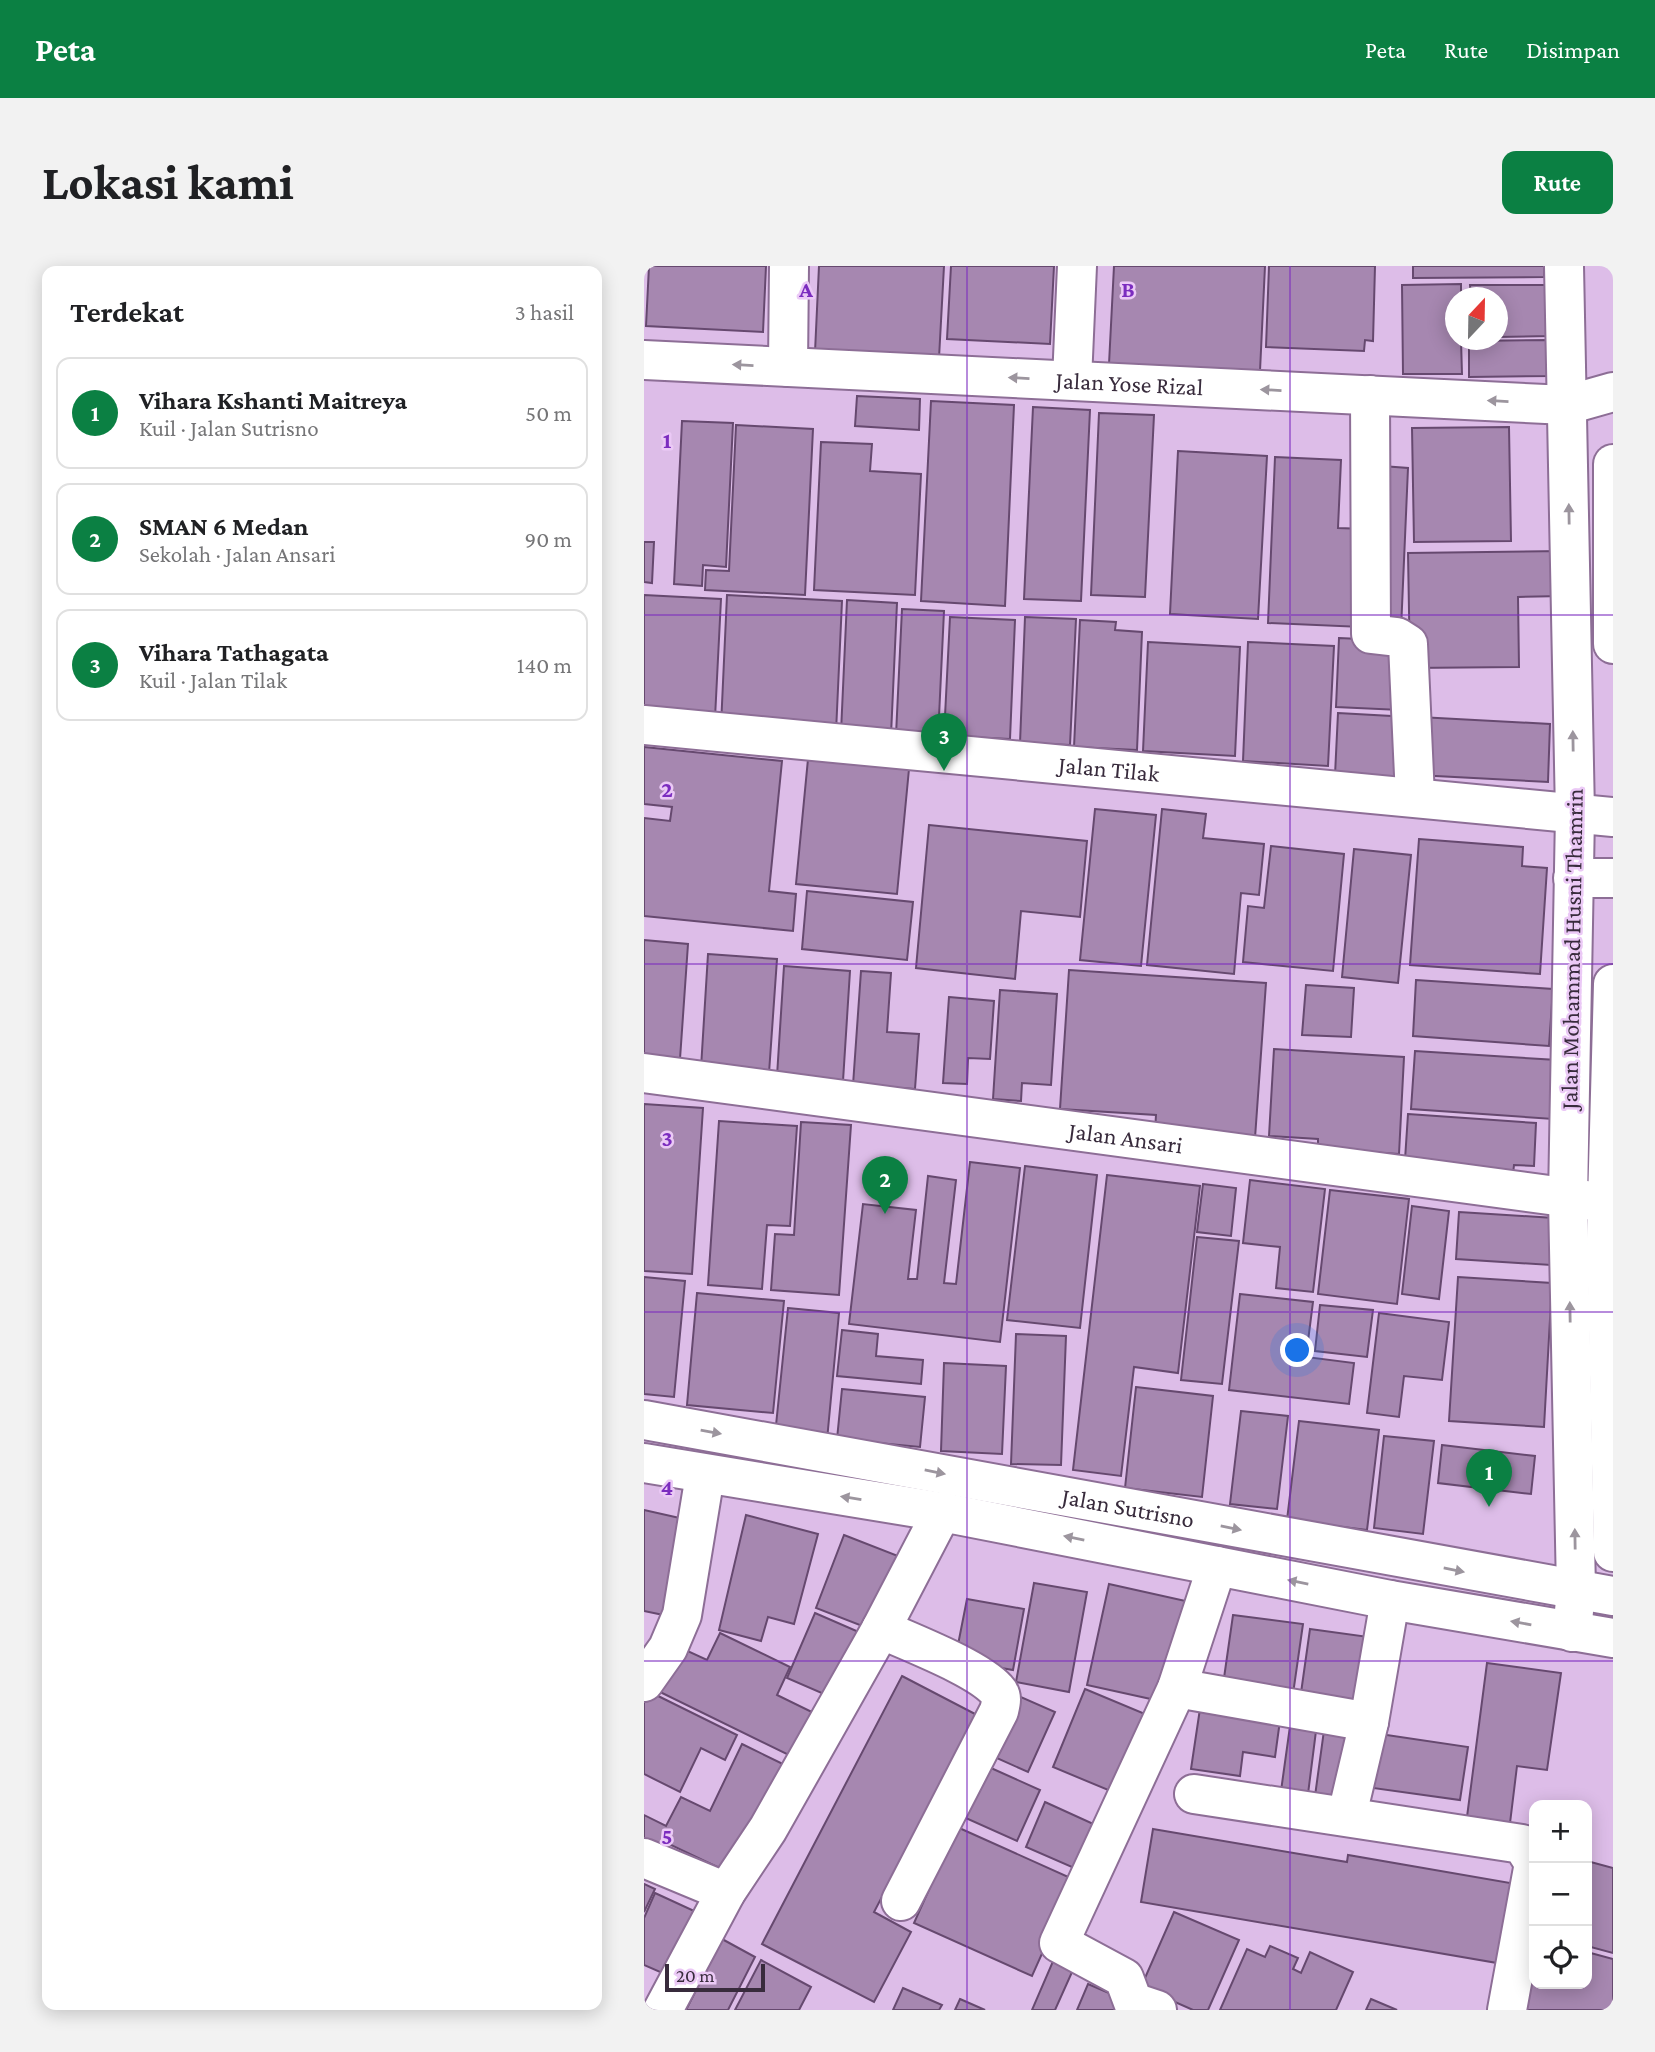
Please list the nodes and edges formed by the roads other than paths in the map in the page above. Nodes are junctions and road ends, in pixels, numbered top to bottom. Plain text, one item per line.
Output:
1 (789, 266) edge
2 (1077, 266) edge
3 (1564, 266) edge
4 (644, 360) edge
5 (788, 367) junction
6 (1072, 380) junction
7 (1613, 392) edge
8 (1370, 395) junction
9 (1567, 405) junction
10 (1613, 464) edge
11 (1612, 575) edge
12 (1613, 644) edge
13 (644, 725) edge
14 (1415, 797) junction
15 (1574, 814) junction
16 (1613, 817) edge
17 (1573, 878) junction
18 (1613, 878) edge
19 (1613, 984) edge
20 (644, 1073) edge
21 (1568, 1199) junction
22 (1607, 1202) junction
23 (644, 1420) edge
24 (644, 1464) edge
25 (705, 1475) junction
26 (942, 1512) junction
27 (1613, 1552) edge
28 (1217, 1566) junction
29 (1576, 1590) junction
30 (1613, 1596) edge
31 (1390, 1600) junction
32 (881, 1629) junction
33 (1572, 1632) junction
34 (1613, 1638) edge
35 (644, 1682) edge
36 (1177, 1688) junction
37 (1369, 1722) junction
38 (1194, 1794) dead end
39 (1347, 1815) junction
40 (644, 1858) edge
41 (726, 1892) junction
42 (901, 1901) dead end
43 (663, 2010) edge
44 (1157, 2010) edge
45 (1507, 2010) edge

1 - 5 street
2 - 6 street
3 - 9 street, Jalan Mohammad Husni Thamrin
5 -> 4 street, Jalan Yose Rizal
6 -> 5 street, Jalan Yose Rizal
8 -> 6 street, Jalan Yose Rizal
7 - 9 street, Jalan Yose Rizal
9 -> 8 street, Jalan Yose Rizal
8 - 14 street
15 -> 9 street, Jalan Mohammad Husni Thamrin
10 - 11 street
11 - 12 street
13 - 14 street, Jalan Tilak
14 - 15 street, Jalan Tilak
15 - 16 street, Jalan Tilak
15 - 17 street, Jalan Mohammad Husni Thamrin
17 - 18 street
17 - 21 street, Jalan Mohammad Husni Thamrin
19 - 22 street, Jalan Mohammad Husni Thamrin
20 - 21 street, Jalan Ansari
21 - 22 street, Jalan Ansari
29 -> 21 street, Jalan Mohammad Husni Thamrin
22 - 27 street, Jalan Mohammad Husni Thamrin
23 -> 29 street, Jalan Sutrisno
24 - 25 street, Jalan Sutrisno
26 -> 25 street, Jalan Sutrisno
25 - 35 street
28 -> 26 street, Jalan Sutrisno
26 - 32 street
31 -> 28 street, Jalan Sutrisno
28 - 36 street
29 - 30 street, Jalan Sutrisno
29 - 33 street, Jalan Mohammad Husni Thamrin
33 -> 31 street, Jalan Sutrisno
31 - 37 street
32 - 41 street
32 - 42 street
33 - 34 street, Jalan Sutrisno
36 - 37 street
36 - 44 street
37 - 39 street
38 - 39 street
39 - 45 street
40 - 41 street
41 - 43 street

